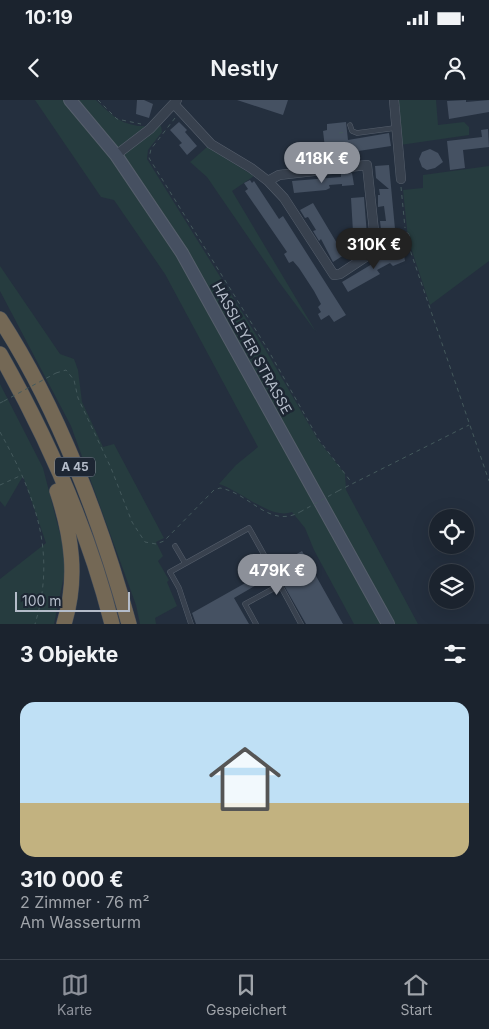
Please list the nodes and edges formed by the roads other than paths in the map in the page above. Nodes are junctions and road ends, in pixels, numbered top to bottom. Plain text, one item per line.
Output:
1 (70, 100) edge
2 (394, 100) edge
3 (177, 104) edge
4 (350, 125) dead end
5 (396, 128) junction
6 (116, 155) junction
7 (401, 179) road end
8 (268, 181) junction
9 (405, 237) road end
10 (376, 250) junction
11 (0, 319) edge
12 (0, 354) edge
13 (52, 455) junction
14 (175, 546) dead end
15 (267, 560) dead end
16 (185, 563) junction
17 (64, 624) edge
18 (112, 624) edge
19 (129, 624) edge
20 (191, 624) edge
21 (256, 624) edge
22 (301, 624) edge
23 (388, 624) edge

1 - 6 main road, HASSLEYER STRASSE
2 - 5 street
3 - 6 street
3 - 8 street
4 - 5 lane
5 - 7 street
6 - 23 main road, HASSLEYER STRASSE
8 - 10 street
8 - 10 street
9 - 10 street
11 - 19 highway, A 45
12 - 13 highway, A 45
13 - 17 highway
13 - 18 highway, A 45
14 - 16 lane
15 - 16 lane
16 - 20 lane
21 - 22 lane

